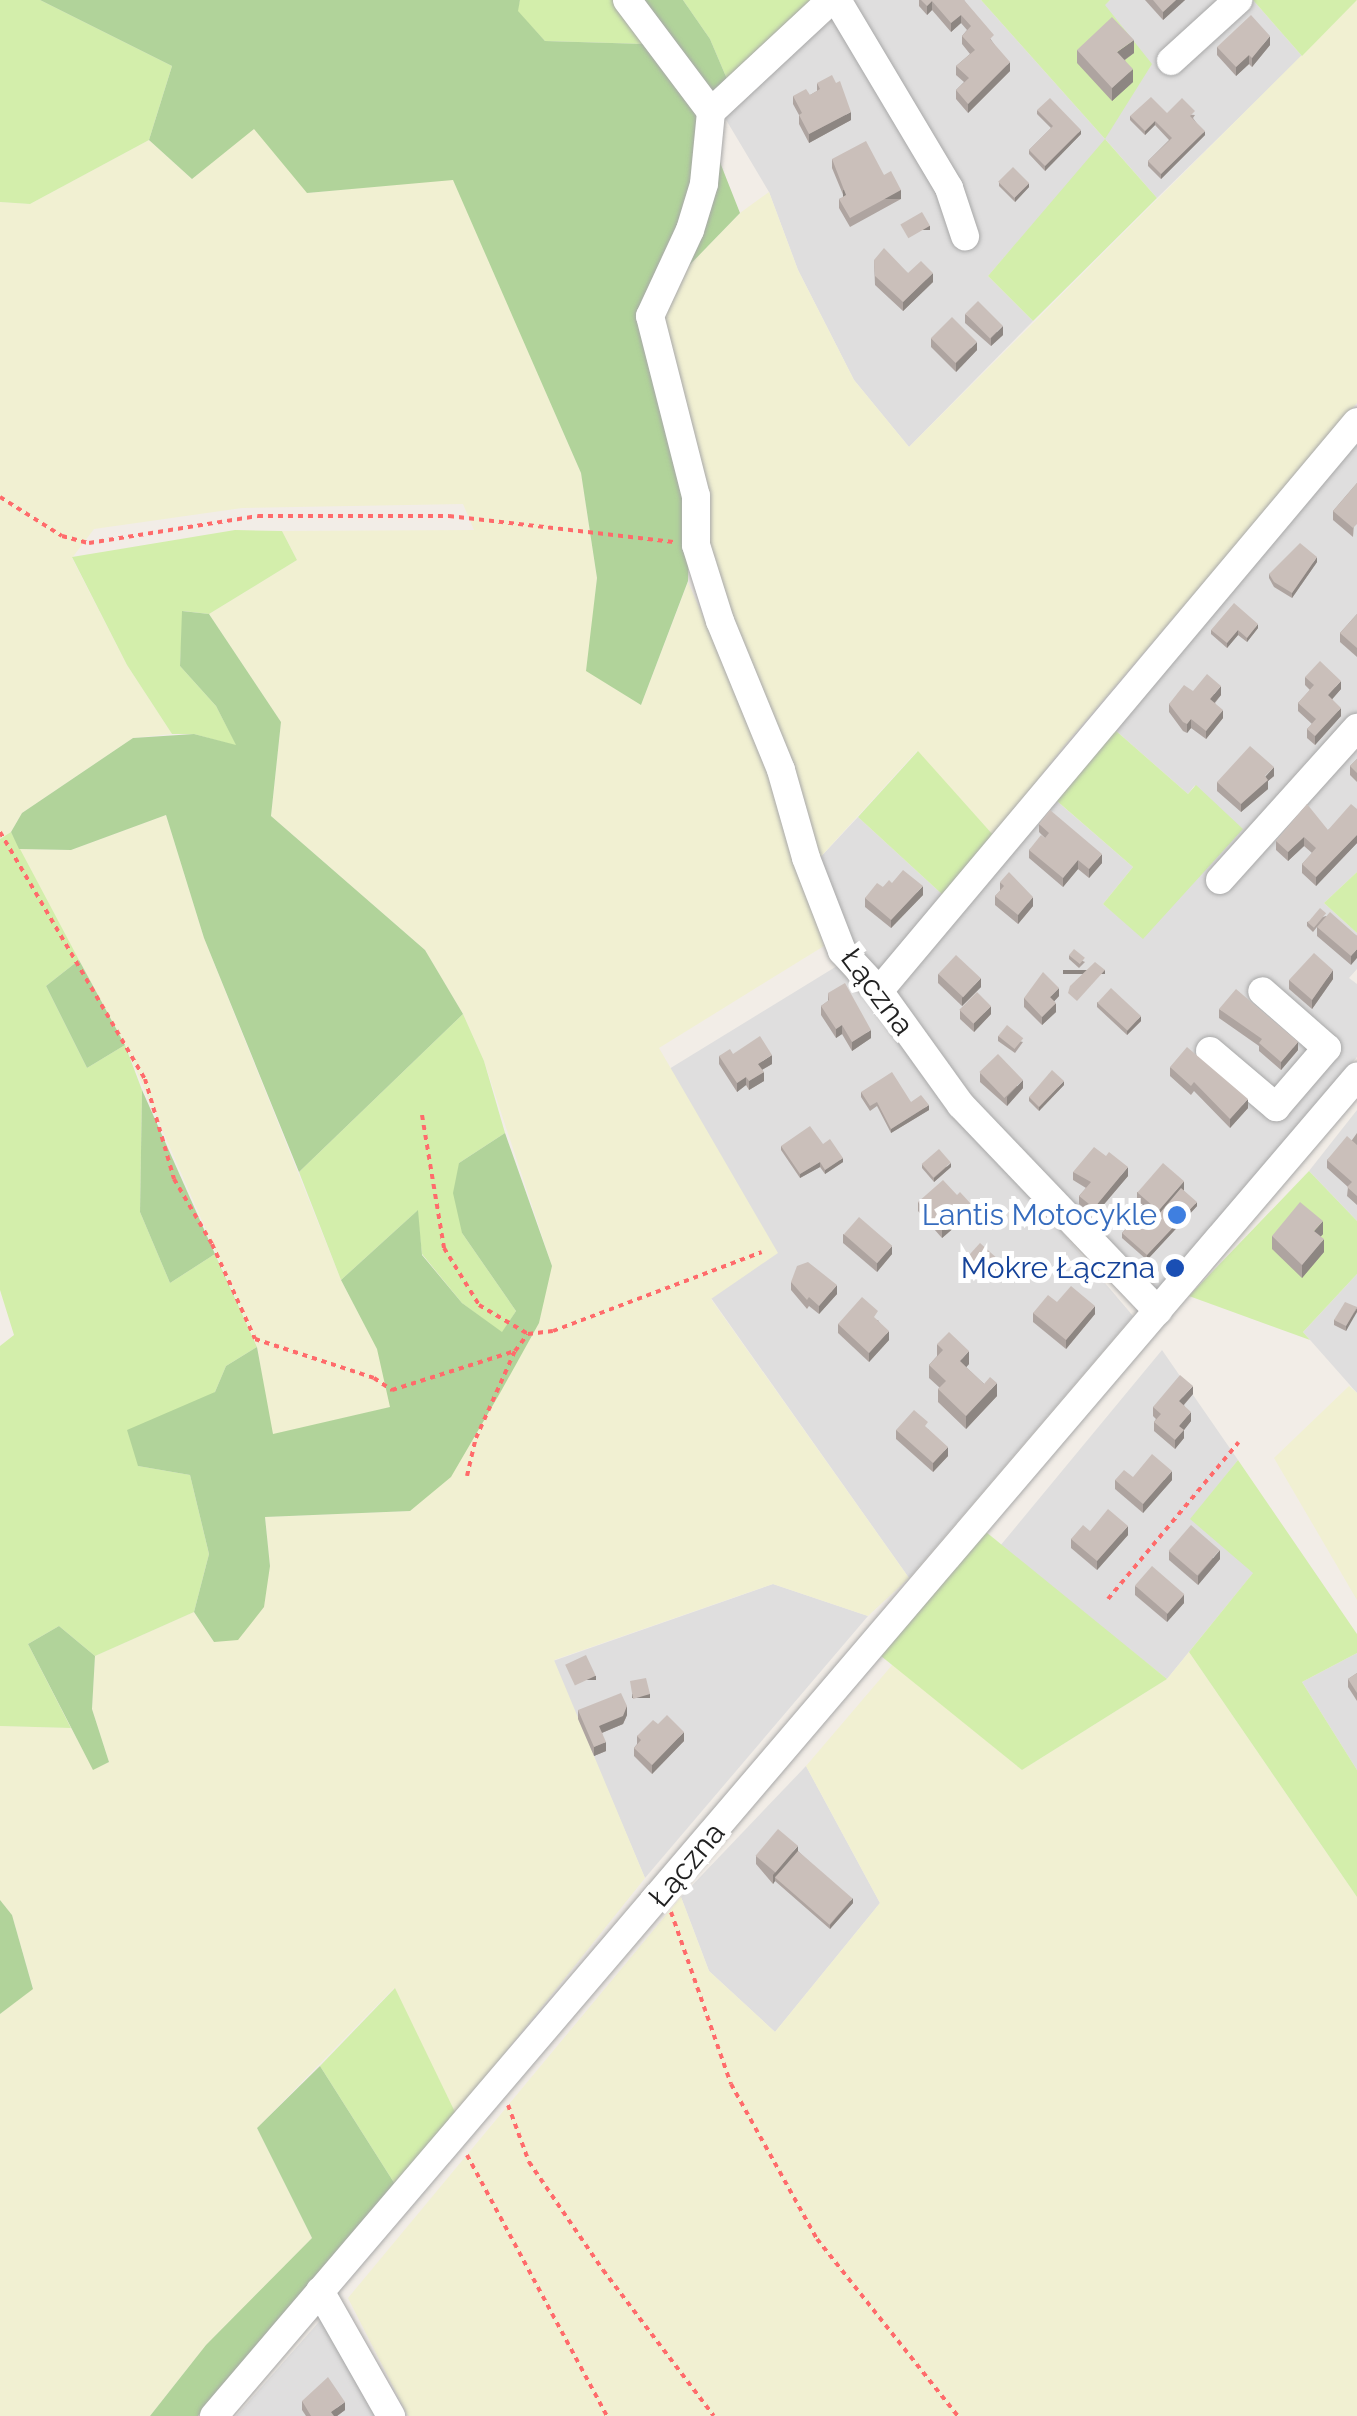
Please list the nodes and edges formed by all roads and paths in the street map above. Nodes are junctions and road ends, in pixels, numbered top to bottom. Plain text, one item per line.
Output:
1 (626, 0) edge
2 (834, 0) edge
3 (1238, 0) edge
4 (1171, 61) dead end
5 (711, 112) junction
6 (965, 236) dead end
7 (1357, 422) edge
8 (0, 496) edge
9 (696, 545) junction
10 (1357, 728) edge
11 (0, 832) edge
12 (1220, 880) dead end
13 (879, 991) junction
14 (1262, 991) dead end
15 (1210, 1051) dead end
16 (1357, 1077) edge
17 (1276, 1107) junction
18 (422, 1115) dead end
19 (1308, 1135) junction
20 (762, 1252) dead end
21 (1158, 1311) junction
22 (528, 1334) junction
23 (515, 1351) junction
24 (1239, 1442) dead end
25 (467, 1476) dead end
26 (1108, 1599) dead end
27 (664, 1892) junction
28 (500, 2081) junction
29 (455, 2134) junction
30 (320, 2291) junction
31 (214, 2416) edge
32 (391, 2416) edge
33 (608, 2416) edge
34 (714, 2416) edge
35 (958, 2416) edge

1 - 5 street
2 - 5 street
2 - 6 street
3 - 4 street
5 - 9 street, Łączna
7 - 13 street
8 - 9 path
9 - 13 street, Łączna
10 - 12 street
11 - 23 path
13 - 21 street, Łączna
14 - 17 street
15 - 17 street
16 - 19 street, Łączna
17 - 19 street
18 - 22 path
19 - 21 street, Łączna
20 - 22 path
21 - 27 street, Łączna
22 - 23 path
23 - 25 path
24 - 26 path
27 - 28 street, Łączna
27 - 35 path
28 - 29 street, Łączna
28 - 34 path
29 - 30 street, Łączna
29 - 33 path
30 - 31 street, Łączna
30 - 32 street

